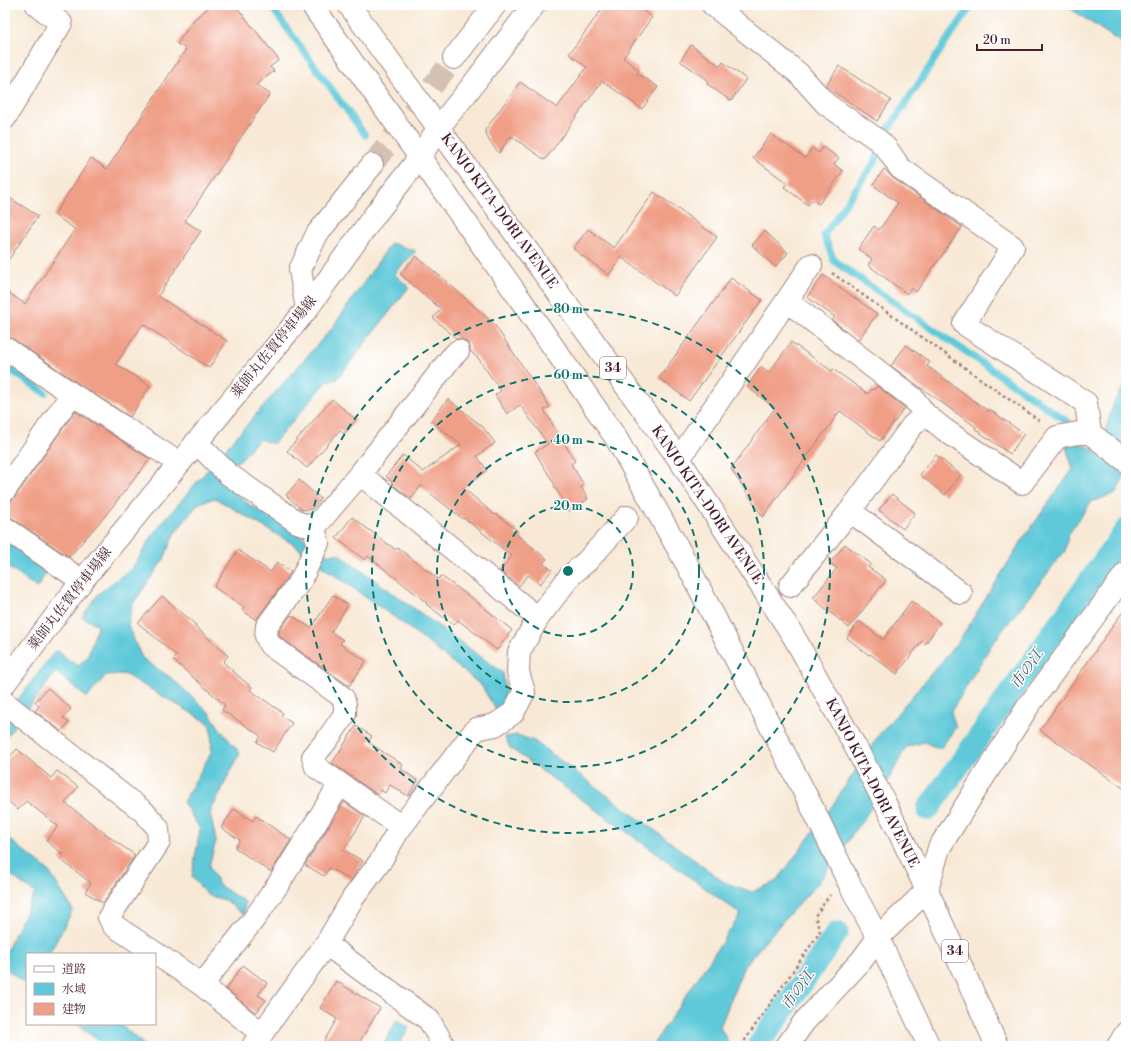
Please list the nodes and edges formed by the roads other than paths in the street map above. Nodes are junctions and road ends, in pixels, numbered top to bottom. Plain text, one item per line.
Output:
1 (37, 5) edge
2 (312, 5) edge
3 (349, 5) edge
4 (495, 5) edge
5 (534, 5) edge
6 (713, 5) edge
7 (454, 58) tunnel mouth
8 (5, 118) edge
9 (439, 127) junction
10 (420, 157) junction
11 (372, 165) tunnel mouth
12 (819, 267) road end
13 (787, 302) junction
14 (307, 309) junction
15 (5, 348) edge
16 (458, 351) dead end
17 (72, 394) junction
18 (925, 414) junction
19 (1077, 436) junction
20 (196, 442) junction
21 (679, 459) junction
22 (1126, 461) edge
23 (179, 463) junction
24 (360, 474) junction
25 (5, 490) edge
26 (850, 511) junction
27 (627, 517) dead end
28 (5, 528) edge
29 (316, 536) junction
30 (1126, 573) edge
31 (82, 581) junction
32 (790, 586) dead end
33 (961, 593) dead end
34 (528, 610) dead end
35 (5, 683) edge
36 (5, 702) edge
37 (340, 784) junction
38 (398, 831) junction
39 (927, 890) junction
40 (878, 938) junction
41 (326, 944) junction
42 (155, 953) edge
43 (156, 954) edge
44 (202, 985) junction
45 (1126, 1033) edge
46 (257, 1040) edge
47 (444, 1046) edge
48 (787, 1046) edge
49 (929, 1046) edge
50 (997, 1046) edge
51 (1010, 1046) edge
52 (1118, 1046) edge

1 - 8 main road
2 - 10 main road, 34
3 - 9 main road, KANJO KITA-DORI AVENUE / 34
4 - 7 main road
5 - 9 main road, 薬師丸佐賀停車場線
6 - 19 main road
9 - 10 main road, 薬師丸佐賀停車場線
9 - 21 main road, KANJO KITA-DORI AVENUE / 34
10 - 14 main road, 薬師丸佐賀停車場線
10 - 40 main road, 34
11 - 14 main road
12 - 13 main road
13 - 18 main road
13 - 21 main road
14 - 20 main road, 薬師丸佐賀停車場線
15 - 17 main road
16 - 24 main road
17 - 23 main road
17 - 25 main road
18 - 19 main road
18 - 26 main road
19 - 22 main road
20 - 23 main road, 薬師丸佐賀停車場線
20 - 29 main road
21 - 39 main road, KANJO KITA-DORI AVENUE / 34
23 - 31 main road, 薬師丸佐賀停車場線
24 - 29 main road
24 - 34 main road
26 - 32 main road
26 - 33 main road
27 - 38 main road
28 - 31 main road
29 - 37 main road
30 - 39 main road
31 - 35 main road, 薬師丸佐賀停車場線
36 - 42 main road
37 - 38 main road
37 - 44 main road
38 - 41 main road
39 - 40 main road
39 - 50 main road, KANJO KITA-DORI AVENUE / 34
39 - 51 main road
40 - 48 main road
40 - 49 main road, 34
41 - 46 main road
41 - 47 main road
43 - 44 main road
44 - 46 main road
45 - 52 main road

